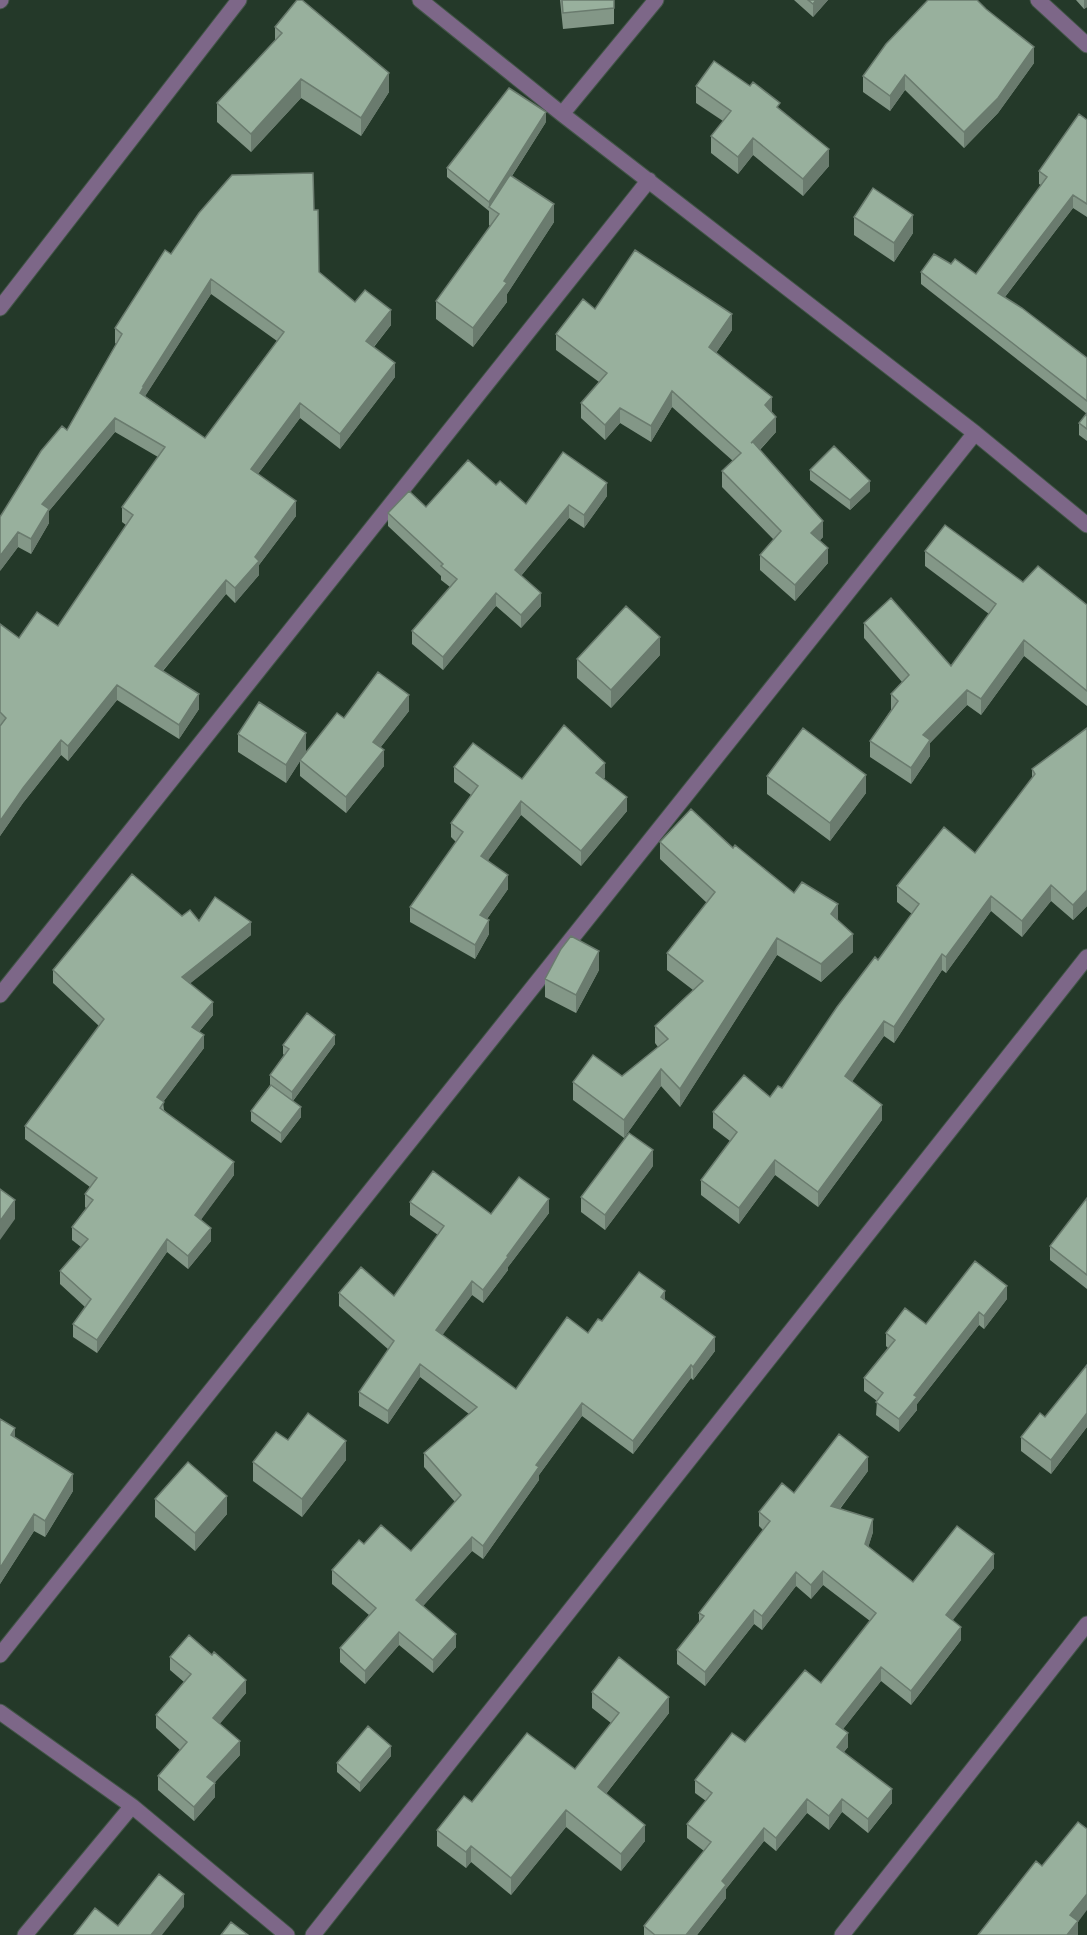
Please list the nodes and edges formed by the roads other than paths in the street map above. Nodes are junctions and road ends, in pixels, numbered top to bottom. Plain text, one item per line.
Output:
1 (239, 0) edge
2 (420, 0) edge
3 (656, 0) edge
4 (1038, 0) edge
5 (1087, 45) edge
6 (562, 114) junction
7 (649, 180) junction
8 (0, 308) edge
9 (975, 433) junction
10 (1087, 525) edge
11 (1087, 957) edge
12 (0, 995) edge
13 (1087, 1624) edge
14 (0, 1655) edge
15 (0, 1712) edge
16 (132, 1806) junction
17 (25, 1935) edge
18 (287, 1935) edge
19 (313, 1935) edge
20 (842, 1935) edge

1 - 8 street
2 - 6 street
3 - 6 street
4 - 5 street
6 - 7 street
7 - 9 street
7 - 12 street
9 - 10 street
9 - 14 street
11 - 19 street
13 - 20 street
15 - 16 street
16 - 17 street
16 - 18 street

